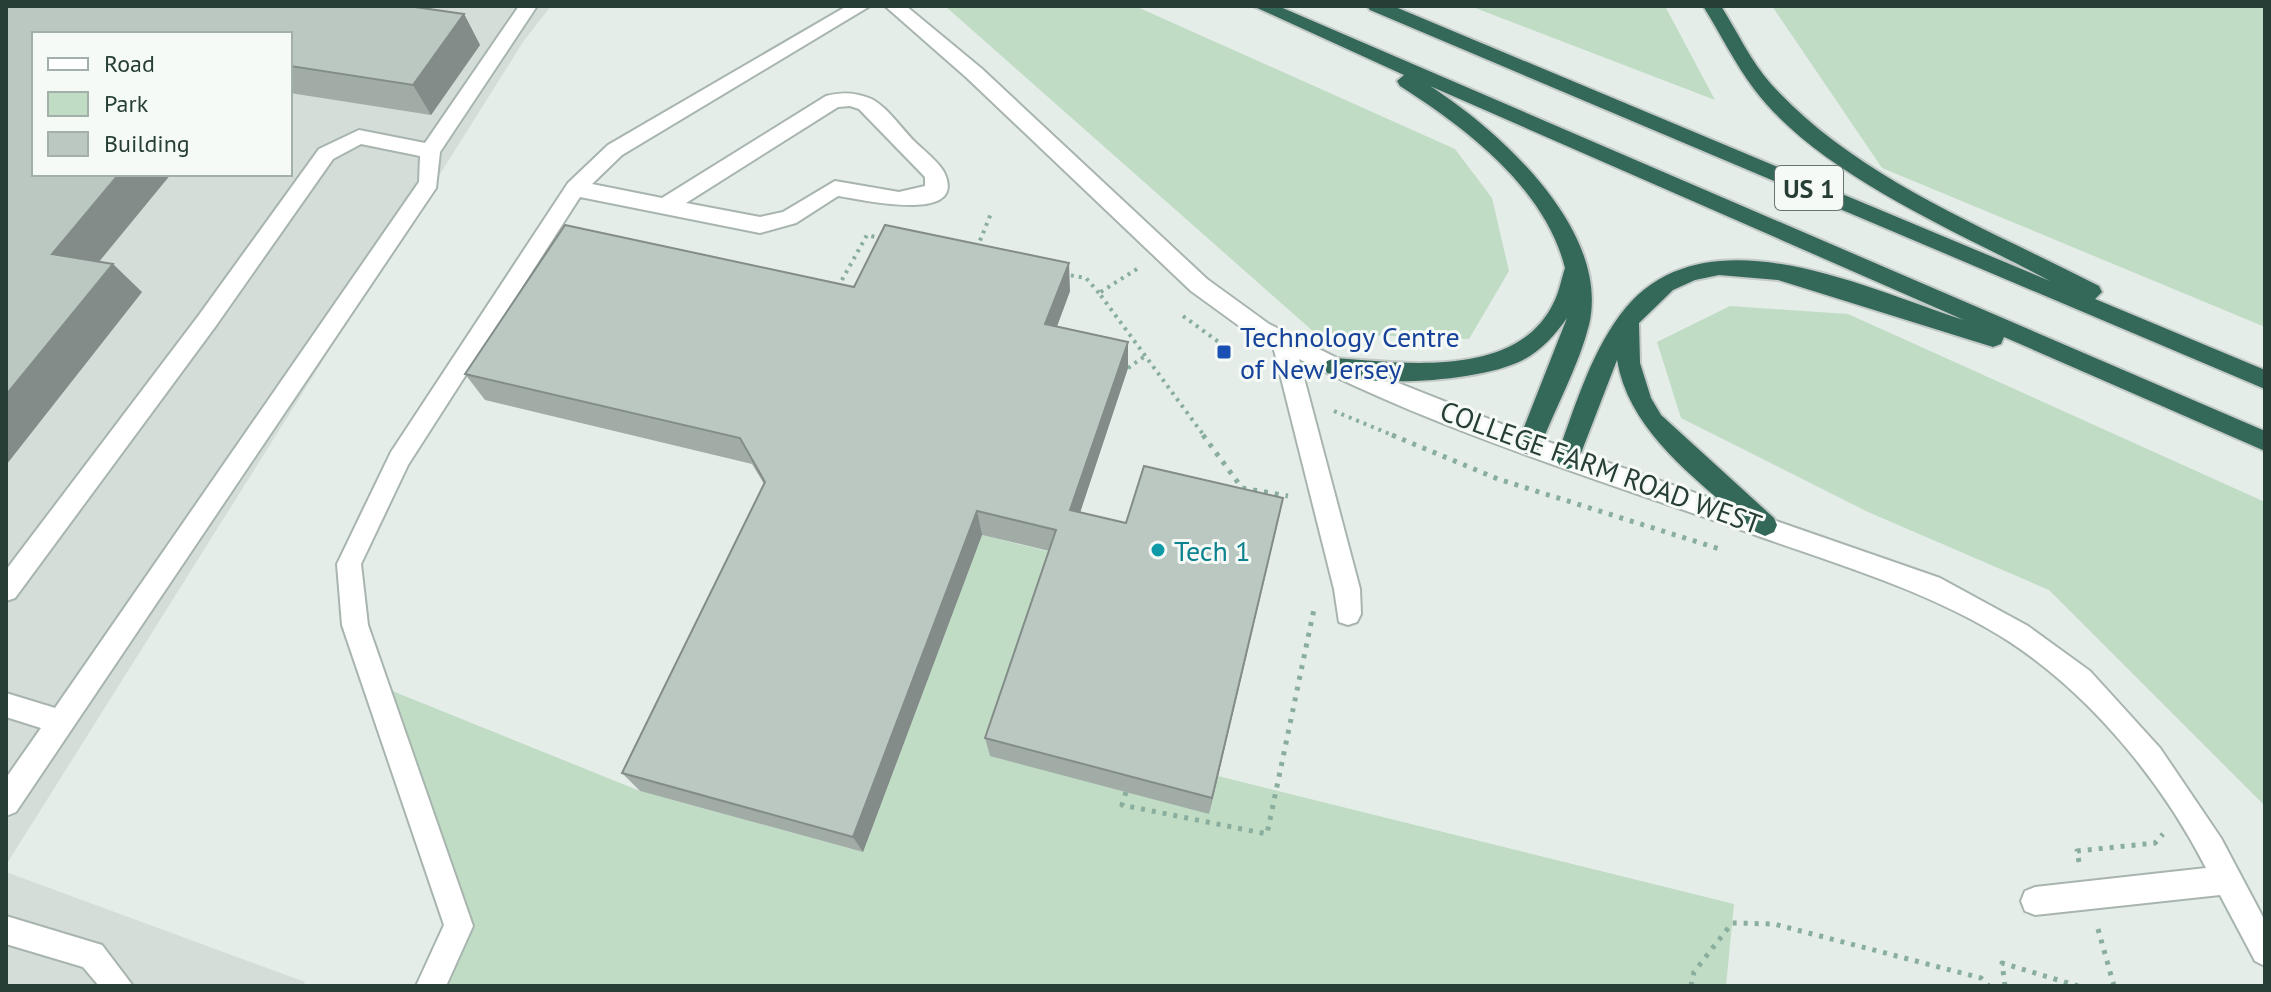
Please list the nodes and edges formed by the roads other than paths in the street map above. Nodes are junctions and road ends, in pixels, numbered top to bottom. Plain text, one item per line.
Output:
1 (528, 6) edge
2 (861, 6) edge
3 (894, 6) edge
4 (1262, 6) edge
5 (1376, 6) edge
6 (1712, 6) edge
7 (1315, 29) junction
8 (430, 151) junction
9 (575, 188) junction
10 (666, 205) junction
11 (1576, 262) junction
12 (1628, 321) junction
13 (1283, 342) junction
14 (1335, 367) junction
15 (2242, 371) junction
16 (2116, 376) junction
17 (2265, 380) edge
18 (2265, 441) edge
19 (1529, 445) junction
20 (1568, 459) junction
21 (1765, 525) junction
22 (6, 590) edge
23 (1348, 614) dead end
24 (6, 705) edge
25 (60, 722) junction
26 (6, 802) edge
27 (2229, 880) junction
28 (2035, 901) dead end
29 (6, 930) edge
30 (2265, 951) edge
31 (118, 986) edge
32 (431, 986) edge

1 - 8 street
2 - 9 street
3 - 13 street, COLLEGE FARM ROAD WEST
4 - 7 highway, US 1
5 - 15 highway, US 1
6 - 15 highway
7 - 11 highway
7 - 16 highway, US 1
8 - 22 street
8 - 25 street
9 - 10 street
9 - 32 street
10 - 10 street
11 - 14 highway
11 - 19 highway
12 - 16 highway
12 - 20 highway
12 - 21 highway
13 - 14 street, COLLEGE FARM ROAD WEST
13 - 23 street
14 - 19 street, COLLEGE FARM ROAD WEST
15 - 17 highway, US 1
16 - 18 highway, US 1
19 - 20 street, COLLEGE FARM ROAD WEST
20 - 21 street, COLLEGE FARM ROAD WEST
21 - 27 street, COLLEGE FARM ROAD WEST
24 - 25 street
25 - 26 street
27 - 28 street
27 - 30 street, COLLEGE FARM ROAD WEST
29 - 31 street

